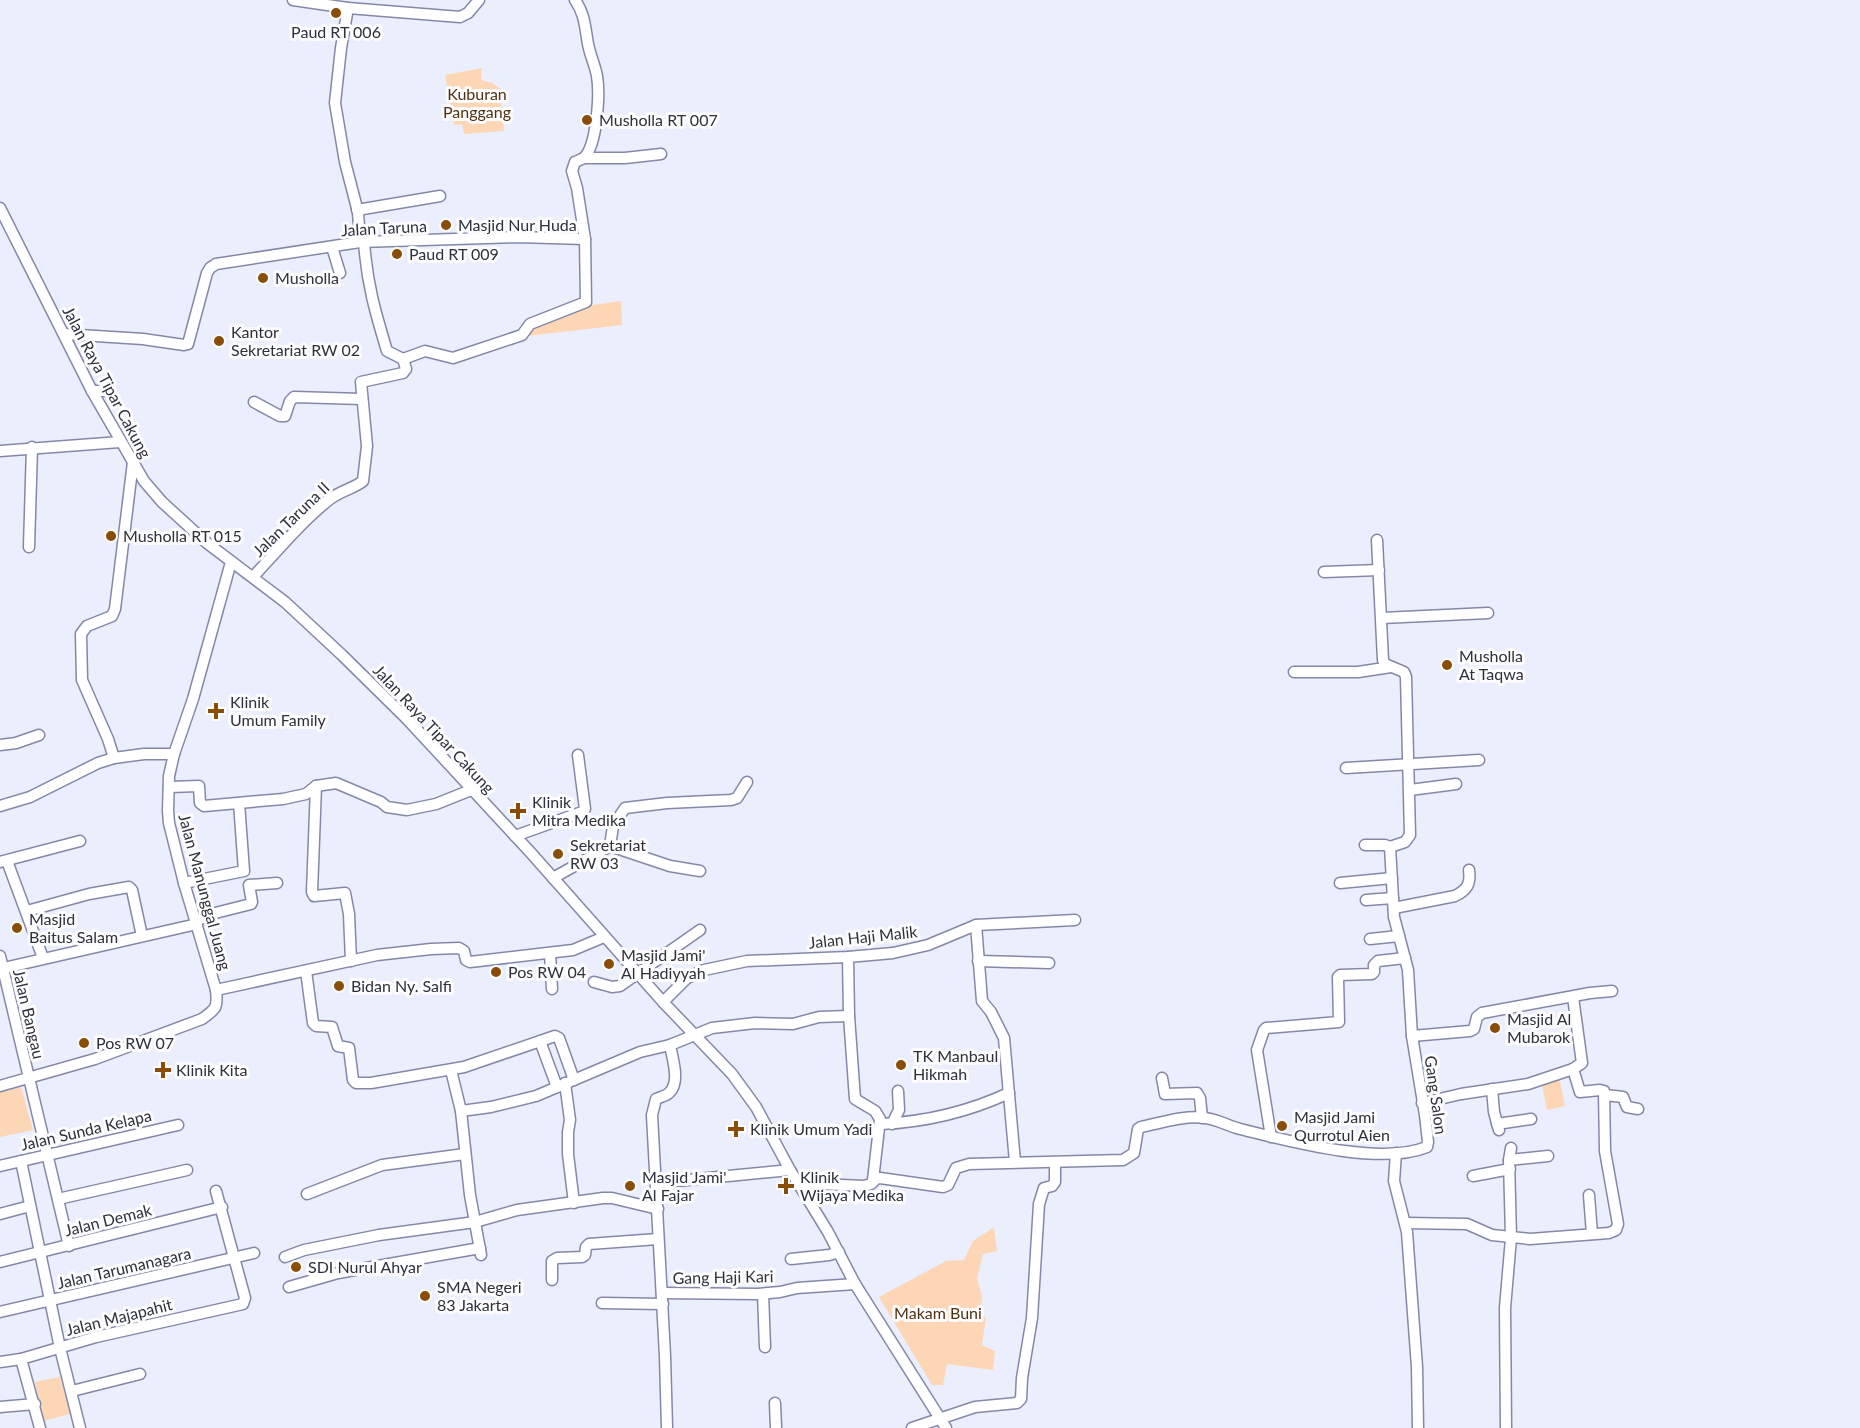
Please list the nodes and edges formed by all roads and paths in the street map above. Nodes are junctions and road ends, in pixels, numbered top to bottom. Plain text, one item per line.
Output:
1 (293, 0) edge
2 (478, 0) edge
3 (575, 0) edge
4 (348, 8) junction
5 (661, 154) dead end
6 (584, 158) junction
7 (440, 196) dead end
8 (357, 210) junction
9 (1, 212) edge
10 (585, 239) junction
11 (362, 242) junction
12 (332, 247) junction
13 (340, 273) dead end
14 (64, 334) junction
15 (403, 359) junction
16 (92, 391) junction
17 (106, 392) dead end
18 (362, 399) junction
19 (254, 402) dead end
20 (120, 442) junction
21 (32, 447) junction
22 (0, 451) edge
23 (133, 462) junction
24 (1377, 540) dead end
25 (28, 547) dead end
26 (231, 562) junction
27 (1379, 570) junction
28 (1324, 572) dead end
29 (253, 577) junction
30 (1488, 613) dead end
31 (1382, 618) junction
32 (1391, 667) junction
33 (1294, 672) dead end
34 (39, 735) dead end
35 (0, 745) edge
36 (174, 754) junction
37 (578, 755) dead end
38 (114, 758) junction
39 (1479, 760) dead end
40 (1409, 764) junction
41 (1346, 768) dead end
42 (747, 782) dead end
43 (1456, 784) dead end
44 (316, 786) junction
45 (169, 787) junction
46 (471, 790) junction
47 (1410, 790) junction
48 (239, 803) junction
49 (0, 806) edge
50 (515, 836) junction
51 (80, 841) dead end
52 (1365, 845) dead end
53 (610, 846) junction
54 (1390, 847) junction
55 (3, 861) edge
56 (1469, 870) dead end
57 (700, 871) dead end
58 (554, 878) junction
59 (1392, 878) junction
60 (184, 883) junction
61 (277, 883) dead end
62 (1340, 883) dead end
63 (1366, 900) dead end
64 (1393, 903) junction
65 (27, 911) junction
66 (1074, 920) dead end
67 (196, 922) junction
68 (976, 925) junction
69 (700, 930) dead end
70 (142, 936) junction
71 (1399, 936) junction
72 (604, 937) junction
73 (1370, 939) dead end
74 (550, 953) junction
75 (0, 956) edge
76 (848, 957) junction
77 (43, 958) junction
78 (1405, 958) junction
79 (978, 961) junction
80 (351, 962) junction
81 (1049, 963) dead end
82 (2, 968) edge
83 (306, 972) junction
84 (637, 974) junction
85 (594, 982) dead end
86 (552, 989) dead end
87 (216, 990) junction
88 (1612, 991) dead end
89 (1573, 996) junction
90 (663, 1002) junction
91 (849, 1016) junction
92 (695, 1034) junction
93 (1412, 1036) junction
94 (540, 1041) junction
95 (670, 1045) junction
96 (1573, 1069) junction
97 (452, 1070) junction
98 (1162, 1078) dead end
99 (29, 1079) junction
100 (565, 1083) junction
101 (0, 1086) edge
102 (1492, 1089) junction
103 (898, 1091) dead end
104 (1010, 1093) junction
105 (1605, 1095) junction
106 (1422, 1103) junction
107 (1638, 1109) dead end
108 (461, 1111) junction
109 (1202, 1118) junction
110 (1531, 1119) dead end
111 (887, 1124) junction
112 (178, 1125) dead end
113 (1271, 1137) junction
114 (1511, 1148) dead end
115 (1396, 1153) junction
116 (465, 1154) junction
117 (48, 1155) junction
118 (1548, 1156) dead end
119 (21, 1161) junction
120 (1015, 1162) junction
121 (1055, 1162) junction
122 (1509, 1165) junction
123 (0, 1166) edge
124 (187, 1170) dead end
125 (790, 1170) junction
126 (1473, 1176) dead end
127 (873, 1180) junction
128 (798, 1183) junction
129 (657, 1184) junction
130 (216, 1191) dead end
131 (307, 1194) dead end
132 (1589, 1195) dead end
133 (58, 1199) junction
134 (574, 1203) junction
135 (30, 1206) junction
136 (222, 1207) junction
137 (658, 1209) junction
138 (0, 1214) edge
139 (475, 1222) junction
140 (1406, 1223) junction
141 (1592, 1234) junction
142 (1510, 1238) junction
143 (658, 1239) junction
144 (69, 1246) junction
145 (39, 1252) junction
146 (838, 1252) junction
147 (254, 1253) dead end
148 (235, 1257) junction
149 (285, 1257) dead end
150 (791, 1259) dead end
151 (0, 1262) edge
152 (552, 1280) dead end
153 (855, 1284) junction
154 (289, 1287) dead end
155 (763, 1294) junction
156 (662, 1299) junction
157 (50, 1300) junction
158 (602, 1303) dead end
159 (0, 1312) edge
160 (765, 1347) dead end
161 (60, 1348) junction
162 (21, 1359) junction
163 (0, 1362) edge
164 (140, 1374) dead end
165 (72, 1391) junction
166 (775, 1403) dead end
167 (35, 1404) junction
168 (0, 1407) edge
169 (943, 1423) edge
170 (40, 1428) edge
171 (80, 1428) edge
172 (667, 1428) edge
173 (776, 1428) edge
174 (912, 1428) edge
175 (1418, 1428) edge
176 (1506, 1428) edge

1 - 4 street
2 - 4 street
3 - 6 street
4 - 8 street
5 - 6 street
6 - 10 street
7 - 8 street
8 - 11 street
9 - 14 street, Jalan Raya Tipar Cakung
10 - 11 street, Jalan Taruna
10 - 15 street
11 - 12 street, Jalan Taruna
11 - 15 street
12 - 13 street
12 - 14 street, Jalan Taruna
14 - 16 street, Jalan Raya Tipar Cakung
15 - 18 street
16 - 17 street
16 - 20 street, Jalan Raya Tipar Cakung
18 - 19 street
18 - 29 street, Jalan Taruna II
20 - 21 street
20 - 23 street, Jalan Raya Tipar Cakung
21 - 22 street
21 - 25 street
23 - 26 street, Jalan Raya Tipar Cakung
23 - 38 street
24 - 27 street
26 - 29 street, Jalan Raya Tipar Cakung
26 - 36 street, Jalan Manunggal Juang
27 - 28 street
27 - 31 street
29 - 46 street, Jalan Raya Tipar Cakung
30 - 31 street
31 - 32 street
32 - 33 street
32 - 40 street
34 - 35 street
36 - 38 street
36 - 45 street, Jalan Manunggal Juang
37 - 50 street
38 - 49 street
39 - 40 street
40 - 41 street
40 - 47 street
42 - 53 street
43 - 47 street
44 - 46 street
44 - 48 street
44 - 80 street
45 - 48 street
45 - 60 street, Jalan Manunggal Juang
46 - 50 street, Jalan Raya Tipar Cakung
47 - 54 street
48 - 60 street
50 - 58 street, Jalan Raya Tipar Cakung
51 - 55 street
52 - 54 street
53 - 57 street
53 - 58 street
54 - 59 street, Gang Salon
55 - 65 street
56 - 64 street
58 - 72 street, Jalan Raya Tipar Cakung
59 - 62 street
59 - 64 street, Gang Salon
60 - 67 street, Jalan Manunggal Juang
61 - 67 street
63 - 64 street
64 - 71 street, Gang Salon
65 - 70 street
65 - 77 street
66 - 68 street, Jalan Haji Malik
67 - 70 street
67 - 87 street, Jalan Manunggal Juang
68 - 76 street, Jalan Haji Malik
68 - 79 street
69 - 84 street
70 - 77 street
71 - 73 street
71 - 78 street, Gang Salon
72 - 74 street
72 - 84 street, Jalan Raya Tipar Cakung
74 - 80 street
74 - 86 street
75 - 82 street, Jalan Bangau
76 - 90 street, Jalan Haji Malik
76 - 91 street
77 - 82 street
78 - 93 street, Gang Salon
78 - 113 street
79 - 81 street
79 - 104 street
80 - 83 street
82 - 99 street, Jalan Bangau
83 - 87 street
83 - 97 street
84 - 85 street
84 - 90 street, Jalan Raya Tipar Cakung
87 - 99 street, Jalan Manunggal Juang
88 - 89 street
89 - 93 street
89 - 96 street
90 - 92 street, Jalan Raya Tipar Cakung
91 - 92 street
91 - 111 street
92 - 95 street
92 - 125 street, Jalan Raya Tipar Cakung
93 - 106 street, Gang Salon
94 - 97 street
94 - 100 street
94 - 100 street
95 - 100 street
95 - 129 street
96 - 102 street
96 - 105 street
97 - 108 street
98 - 109 street
99 - 101 street, Jalan Manunggal Juang
99 - 117 street, Jalan Bangau
100 - 108 street
100 - 134 street
102 - 106 street
102 - 110 street
103 - 111 street
104 - 111 street
104 - 120 street
105 - 107 street
105 - 141 street
106 - 115 street, Gang Salon
108 - 116 street
109 - 113 street, Gang Salon
109 - 121 street, Gang Salon
111 - 127 street
112 - 117 street, Jalan Sunda Kelapa
113 - 115 street, Gang Salon
114 - 122 street
115 - 140 street
116 - 131 street
116 - 139 street
117 - 119 street, Jalan Sunda Kelapa
117 - 133 street, Jalan Bangau
118 - 122 street
119 - 123 street, Jalan Sunda Kelapa
119 - 135 street
120 - 121 street, Gang Salon
120 - 127 street, Gang Salon
121 - 169 street
122 - 126 street
122 - 142 street
124 - 133 street
125 - 128 street, Jalan Raya Tipar Cakung
125 - 129 street
127 - 128 street, Gang Salon
128 - 146 street, Jalan Raya Tipar Cakung
129 - 137 street
130 - 136 street
132 - 141 street
133 - 144 street, Jalan Bangau
134 - 137 street
134 - 139 street
135 - 138 street
135 - 145 street
136 - 144 street, Jalan Demak
136 - 148 street
137 - 143 street
139 - 149 street
139 - 154 street
140 - 142 street
140 - 175 street
141 - 142 street
142 - 176 street
143 - 152 street
143 - 156 street
144 - 145 street, Jalan Demak
145 - 151 street, Jalan Demak
145 - 157 street
146 - 150 street
146 - 153 street, Jalan Raya Tipar Cakung
147 - 148 street, Jalan Tarumanagara
148 - 157 street, Jalan Tarumanagara
148 - 161 street, Jalan Majapahit
153 - 155 street, Gang Haji Kari
153 - 169 street, Jalan Raya Tipar Cakung
155 - 156 street, Gang Haji Kari
155 - 160 street
156 - 158 street, Gang Haji Kari
156 - 172 street
157 - 159 street, Jalan Tarumanagara
157 - 161 street
161 - 162 street, Jalan Majapahit
161 - 165 street
162 - 163 street, Jalan Majapahit
162 - 167 street
164 - 165 street
165 - 171 street
166 - 173 street
167 - 168 street
167 - 170 street
169 - 174 street

